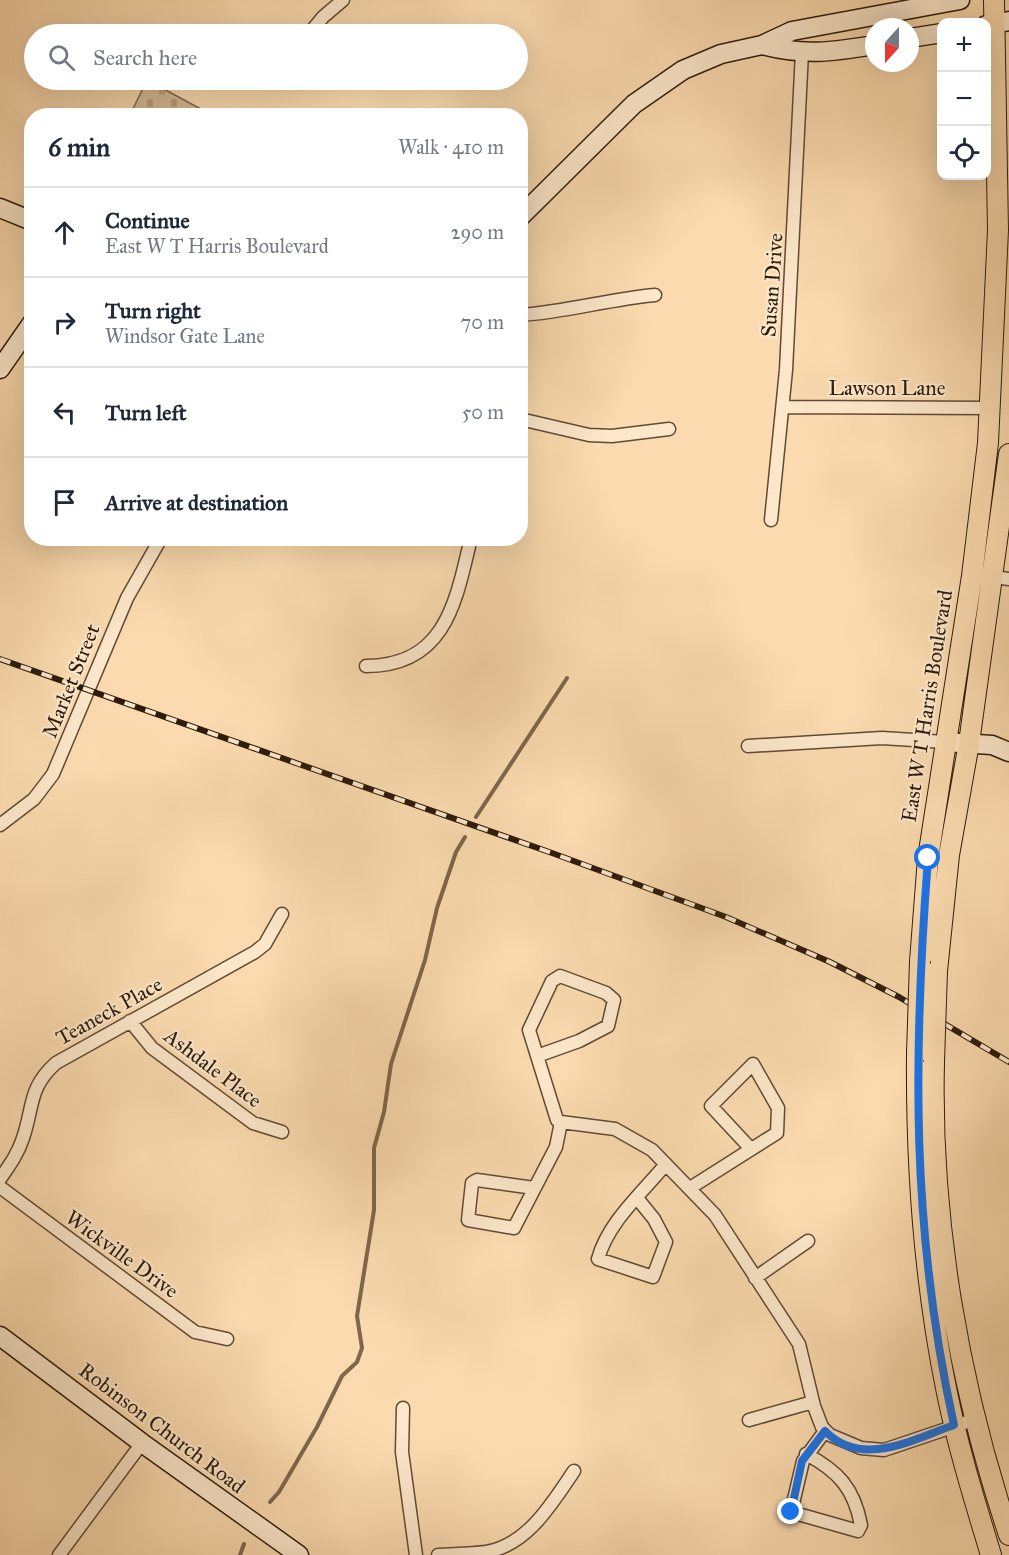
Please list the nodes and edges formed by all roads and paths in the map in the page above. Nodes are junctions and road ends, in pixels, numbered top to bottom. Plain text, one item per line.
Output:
1 (344, 0) edge
2 (960, 0) edge
3 (994, 0) edge
4 (997, 23) edge
5 (317, 24) edge
6 (937, 34) edge
7 (919, 37) edge
8 (762, 45) junction
9 (865, 47) edge
10 (802, 52) junction
11 (0, 208) edge
12 (528, 209) edge
13 (24, 218) edge
14 (655, 295) dead end
15 (528, 315) edge
16 (24, 334) edge
17 (0, 369) edge
18 (783, 407) junction
19 (990, 408) junction
20 (528, 421) edge
21 (669, 429) dead end
22 (1009, 454) edge
23 (771, 520) dead end
24 (156, 546) edge
25 (469, 546) edge
26 (1001, 578) edge
27 (366, 666) dead end
28 (945, 742) junction
29 (969, 743) junction
30 (748, 746) dead end
31 (1009, 752) edge
32 (0, 825) edge
33 (282, 914) dead end
34 (928, 966) junction
35 (130, 1020) junction
36 (537, 1056) junction
37 (926, 1058) junction
38 (561, 1122) junction
39 (282, 1132) dead end
40 (752, 1149) junction
41 (666, 1164) junction
42 (0, 1179) edge
43 (0, 1187) edge
44 (534, 1188) junction
45 (690, 1188) junction
46 (637, 1198) junction
47 (808, 1241) dead end
48 (755, 1278) junction
49 (0, 1336) edge
50 (227, 1339) dead end
51 (813, 1402) junction
52 (403, 1408) dead end
53 (976, 1419) junction
54 (749, 1420) dead end
55 (954, 1425) junction
56 (825, 1431) junction
57 (142, 1443) junction
58 (806, 1454) junction
59 (574, 1471) dead end
60 (1009, 1535) edge
61 (59, 1555) edge
62 (299, 1555) edge
63 (416, 1555) edge
64 (426, 1555) edge
65 (432, 1555) edge
66 (438, 1555) edge
67 (992, 1555) edge

1 - 5 street
2 - 8 street
3 - 4 main road, East W T Harris Boulevard
4 - 19 main road, East W T Harris Boulevard
6 - 7 street
8 - 10 street
8 - 12 street
9 - 10 street
10 - 18 street, Susan Drive
11 - 13 street
14 - 15 street
16 - 17 street
18 - 19 street, Lawson Lane
18 - 23 street, Susan Drive
19 - 28 main road, East W T Harris Boulevard
20 - 21 street
22 - 26 main road, East W T Harris Boulevard
24 - 32 street, Market Street
25 - 27 street
26 - 29 main road, East W T Harris Boulevard
28 - 29 street
28 - 30 street
28 - 34 main road, East W T Harris Boulevard
29 - 31 street
29 - 34 main road, East W T Harris Boulevard
33 - 35 street, Teaneck Place
34 - 37 main road, East W T Harris Boulevard, bridge
35 - 39 street, Ashdale Place
35 - 42 street, Teaneck Place
36 - 36 street
36 - 38 street
37 - 53 main road, East W T Harris Boulevard
37 - 55 main road, East W T Harris Boulevard
38 - 41 street
38 - 44 street
40 - 40 street
40 - 45 street
41 - 45 street
41 - 46 street
43 - 50 street, Wickville Drive
44 - 44 street
45 - 48 street
46 - 46 street
47 - 48 street
48 - 51 street
49 - 57 street, Robinson Church Road
51 - 54 street
51 - 56 street
52 - 63 street
53 - 55 street
53 - 60 main road, East W T Harris Boulevard
55 - 56 street
55 - 67 main road, East W T Harris Boulevard
56 - 58 street
57 - 61 street
57 - 62 street, Robinson Church Road
58 - 58 street
59 - 66 street
64 - 65 street

